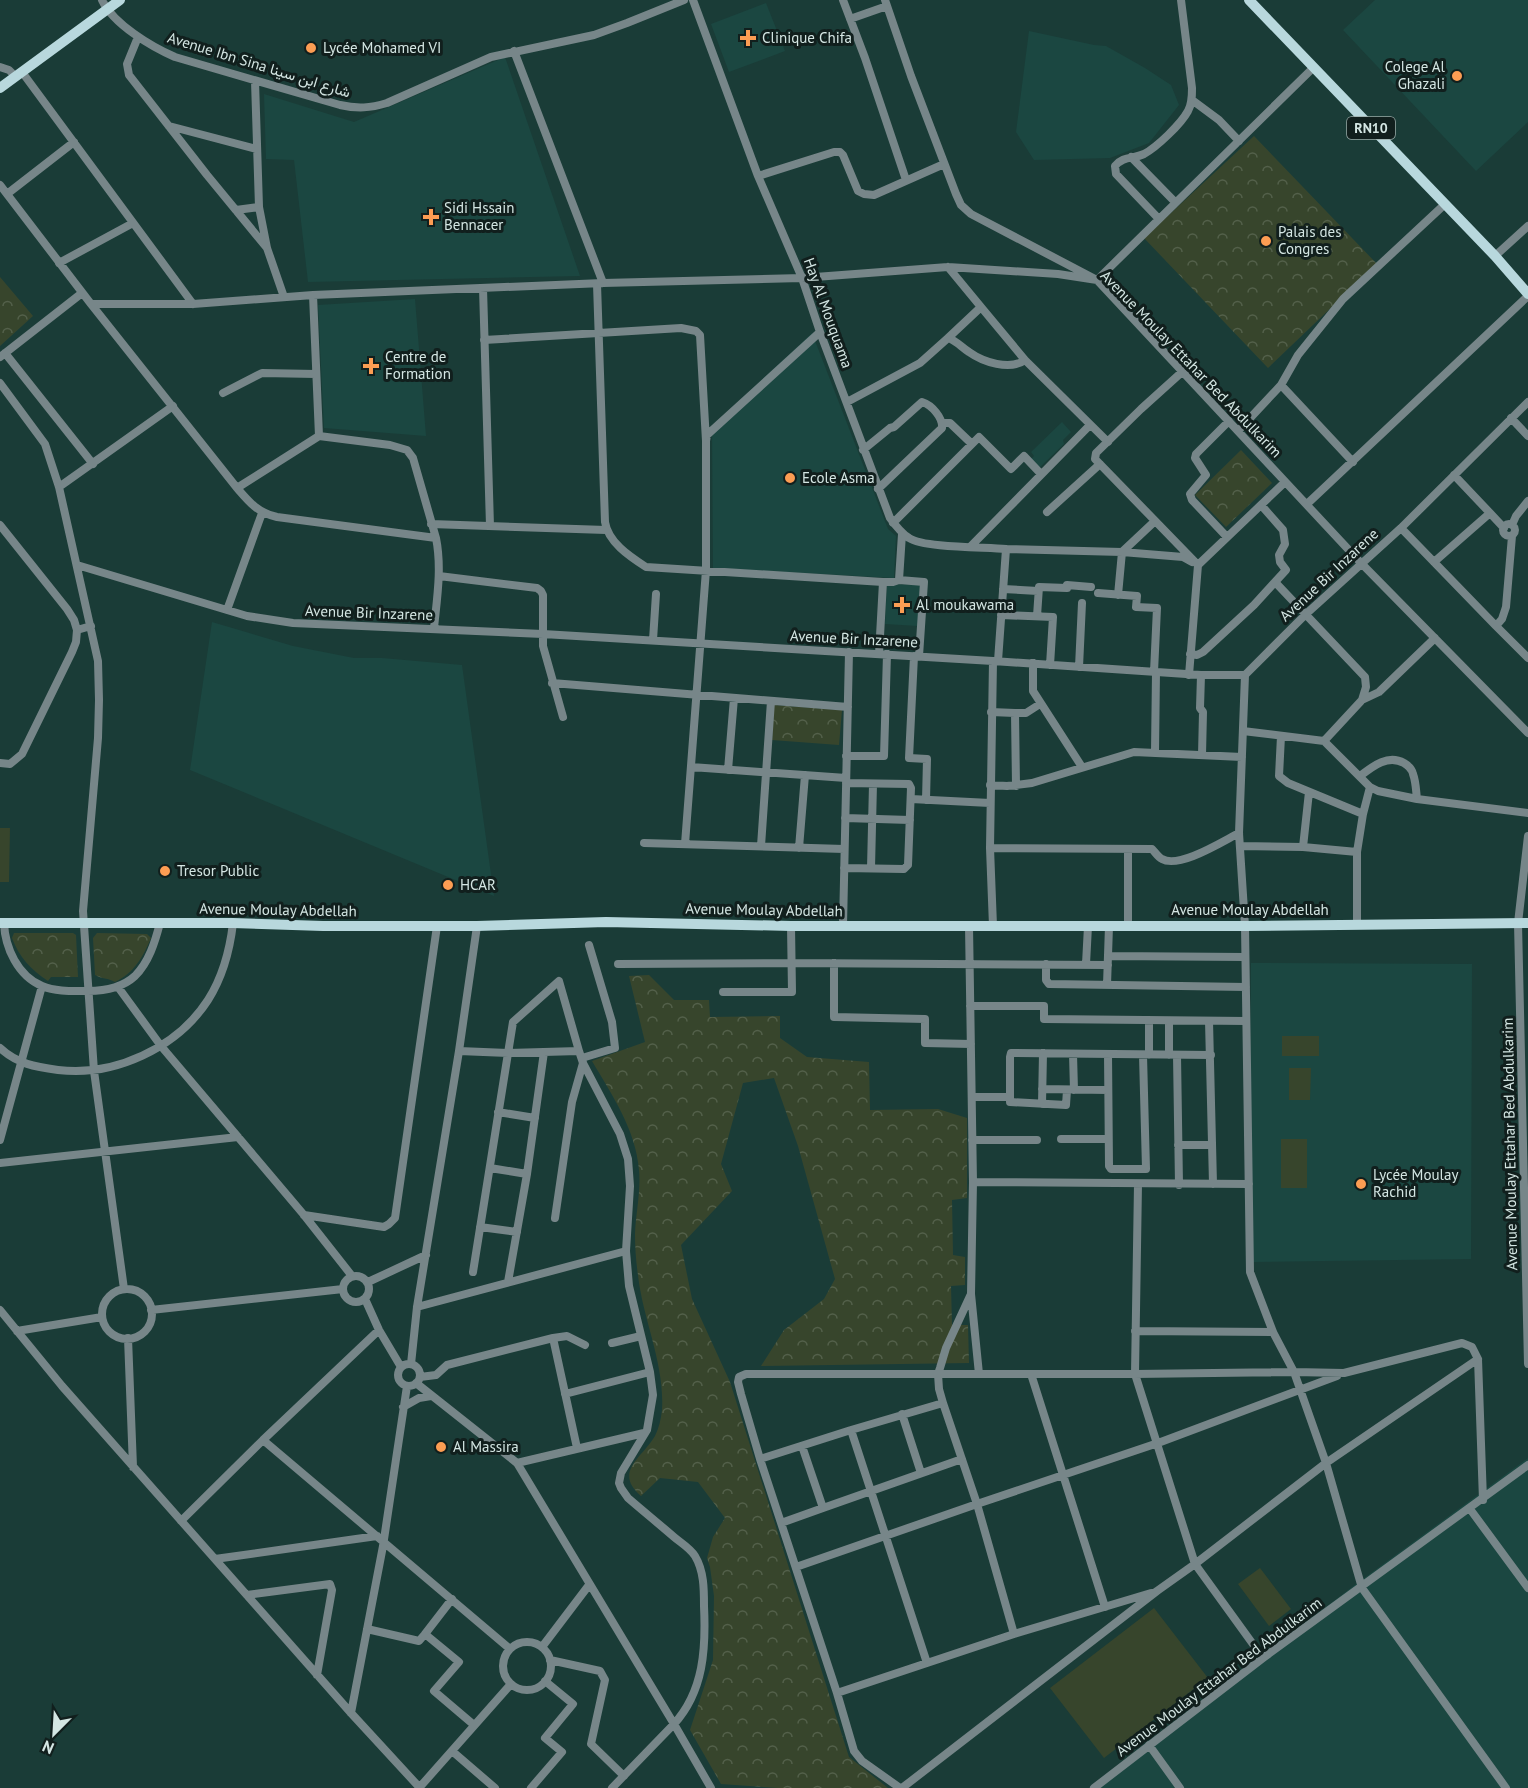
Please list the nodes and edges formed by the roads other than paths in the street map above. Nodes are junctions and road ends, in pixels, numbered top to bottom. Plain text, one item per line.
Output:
1 (120, 0) edge
2 (684, 0) edge
3 (693, 0) edge
4 (843, 0) edge
5 (1181, 0) edge
6 (1249, 0) edge
7 (886, 3) edge
8 (105, 5) edge
9 (850, 19) junction
10 (138, 37) junction
11 (514, 51) junction
12 (0, 67) edge
13 (1313, 68) junction
14 (19, 74) junction
15 (255, 81) junction
16 (0, 88) edge
17 (1192, 100) junction
18 (169, 126) junction
19 (1239, 141) junction
20 (74, 142) junction
21 (256, 149) junction
22 (1131, 157) junction
23 (944, 164) junction
24 (758, 176) junction
25 (906, 180) junction
26 (0, 186) edge
27 (6, 194) junction
28 (1175, 202) junction
29 (1444, 204) junction
30 (260, 207) junction
31 (236, 210) junction
32 (1158, 218) junction
33 (133, 223) junction
34 (1528, 226) edge
35 (267, 248) junction
36 (1495, 256) junction
37 (59, 263) junction
38 (948, 267) junction
39 (802, 278) junction
40 (1097, 280) junction
41 (600, 284) junction
42 (483, 288) junction
43 (82, 293) junction
44 (313, 295) junction
45 (1528, 295) edge
46 (284, 297) junction
47 (91, 303) junction
48 (193, 304) junction
49 (981, 307) junction
50 (820, 332) junction
51 (599, 333) junction
52 (948, 338) junction
53 (484, 340) junction
54 (2, 355) edge
55 (1024, 360) junction
56 (1182, 372) junction
57 (316, 374) junction
58 (0, 384) edge
59 (1281, 385) junction
60 (223, 393) dead end
61 (847, 402) junction
62 (1528, 402) edge
63 (173, 406) junction
64 (1511, 418) junction
65 (1229, 421) junction
66 (942, 423) junction
67 (1090, 425) junction
68 (1238, 431) junction
69 (320, 436) junction
70 (1528, 436) edge
71 (706, 441) junction
72 (1108, 442) junction
73 (972, 444) junction
74 (863, 450) junction
75 (1353, 462) junction
76 (93, 464) junction
77 (1100, 464) junction
78 (1041, 474) junction
79 (1454, 475) junction
80 (1285, 482) junction
81 (59, 487) junction
82 (237, 488) junction
83 (878, 489) junction
84 (1528, 501) edge
85 (1307, 504) junction
86 (1261, 505) junction
87 (1047, 512) dead end
88 (262, 513) junction
89 (1490, 513) junction
90 (1155, 521) junction
91 (893, 523) junction
92 (431, 524) junction
93 (0, 525) edge
94 (490, 526) junction
95 (1508, 527) junction
96 (1401, 528) junction
97 (606, 530) junction
98 (902, 534) junction
99 (1227, 537) junction
100 (435, 538) junction
101 (971, 546) junction
102 (1006, 549) junction
103 (1122, 552) junction
104 (1434, 562) junction
105 (1361, 563) junction
106 (77, 565) junction
107 (1198, 565) junction
108 (706, 570) junction
109 (439, 576) junction
110 (899, 580) junction
111 (884, 582) junction
112 (1275, 582) junction
113 (1003, 589) junction
114 (1038, 591) junction
115 (656, 594) dead end
116 (1118, 595) junction
117 (1082, 603) dead end
118 (227, 610) junction
119 (1306, 614) junction
120 (1001, 615) junction
121 (1037, 616) junction
122 (92, 626) junction
123 (1496, 626) junction
124 (434, 628) junction
125 (77, 630) junction
126 (543, 634) junction
127 (1435, 638) junction
128 (653, 640) junction
129 (701, 643) junction
130 (849, 652) junction
131 (883, 654) junction
132 (1190, 654) junction
133 (916, 656) junction
134 (1528, 658) edge
135 (996, 661) junction
136 (1033, 663) junction
137 (1050, 665) junction
138 (1078, 667) junction
139 (1155, 672) junction
140 (1189, 675) junction
141 (1201, 675) junction
142 (1245, 675) junction
143 (552, 683) junction
144 (697, 695) junction
145 (734, 698) junction
146 (1362, 700) junction
147 (771, 701) junction
148 (1040, 704) junction
149 (848, 707) junction
150 (991, 712) junction
151 (1015, 713) junction
152 (562, 717) dead end
153 (1243, 731) junction
154 (1528, 733) edge
155 (1281, 735) junction
156 (1324, 741) junction
157 (1155, 752) junction
158 (1202, 755) junction
159 (846, 756) junction
160 (1242, 757) junction
161 (0, 763) edge
162 (691, 767) junction
163 (1083, 767) junction
164 (728, 770) junction
165 (765, 772) junction
166 (805, 776) junction
167 (1360, 776) junction
168 (846, 781) junction
169 (873, 784) junction
170 (990, 785) junction
171 (1016, 786) junction
172 (1371, 787) junction
173 (1309, 792) junction
174 (911, 799) junction
175 (1417, 799) junction
176 (926, 800) junction
177 (990, 803) junction
178 (1528, 813) edge
179 (1363, 814) junction
180 (845, 818) junction
181 (873, 819) junction
182 (910, 820) junction
183 (1239, 833) junction
184 (1528, 836) edge
185 (644, 843) dead end
186 (685, 844) junction
187 (761, 846) junction
188 (1240, 846) junction
189 (1303, 847) junction
190 (800, 848) junction
191 (990, 848) junction
192 (844, 849) junction
193 (1128, 849) junction
194 (1357, 852) junction
195 (844, 868) junction
196 (872, 868) junction
197 (2, 923) edge
198 (160, 923) junction
199 (233, 923) junction
200 (1523, 923) edge
201 (83, 924) junction
202 (1357, 924) junction
203 (437, 926) junction
204 (477, 926) junction
205 (791, 926) junction
206 (843, 926) junction
207 (969, 926) junction
208 (993, 926) junction
209 (1088, 926) junction
210 (1109, 926) junction
211 (1128, 926) junction
212 (1245, 926) junction
213 (589, 945) dead end
214 (1245, 957) junction
215 (1108, 961) junction
216 (791, 963) junction
217 (834, 963) junction
218 (969, 963) junction
219 (618, 964) dead end
220 (1046, 964) junction
221 (1086, 964) junction
222 (1107, 984) junction
223 (42, 986) junction
224 (118, 987) junction
225 (1246, 987) junction
226 (88, 991) junction
227 (723, 992) dead end
228 (970, 1006) junction
229 (1149, 1020) junction
230 (1169, 1021) junction
231 (1209, 1021) junction
232 (1246, 1021) junction
233 (971, 1044) junction
234 (161, 1046) junction
235 (0, 1048) edge
236 (459, 1051) junction
237 (544, 1052) junction
238 (508, 1053) junction
239 (1043, 1053) junction
240 (1073, 1054) junction
241 (1108, 1054) junction
242 (1146, 1054) junction
243 (1173, 1055) junction
244 (1211, 1055) junction
245 (581, 1057) junction
246 (20, 1063) junction
247 (94, 1071) junction
248 (1042, 1089) junction
249 (1070, 1090) junction
250 (1108, 1090) junction
251 (972, 1097) junction
252 (1010, 1097) junction
253 (1042, 1104) junction
254 (498, 1112) junction
255 (535, 1118) junction
256 (238, 1137) junction
257 (1061, 1139) dead end
258 (1108, 1139) junction
259 (0, 1140) edge
260 (972, 1140) junction
261 (1037, 1140) dead end
262 (1178, 1145) junction
263 (1212, 1145) junction
264 (105, 1150) junction
265 (0, 1163) edge
266 (490, 1168) junction
267 (1146, 1169) junction
268 (527, 1174) junction
269 (973, 1182) junction
270 (1142, 1184) junction
271 (1213, 1184) junction
272 (1249, 1184) junction
273 (1179, 1185) junction
274 (304, 1215) junction
275 (555, 1218) dead end
276 (480, 1227) junction
277 (517, 1232) junction
278 (626, 1251) junction
279 (426, 1255) junction
280 (473, 1272) dead end
281 (352, 1276) junction
282 (368, 1282) junction
283 (508, 1282) junction
284 (124, 1289) junction
285 (343, 1289) junction
286 (971, 1294) junction
287 (365, 1299) junction
288 (417, 1306) junction
289 (0, 1310) edge
290 (151, 1310) junction
291 (102, 1317) junction
292 (379, 1330) junction
293 (17, 1331) junction
294 (1135, 1331) junction
295 (1274, 1332) junction
296 (641, 1336) junction
297 (128, 1338) junction
298 (553, 1338) junction
299 (612, 1343) dead end
300 (585, 1345) dead end
301 (1478, 1359) junction
302 (411, 1364) junction
303 (1528, 1364) edge
304 (401, 1367) junction
305 (650, 1372) junction
306 (1294, 1372) junction
307 (1344, 1373) junction
308 (938, 1374) junction
309 (979, 1374) junction
310 (1031, 1374) junction
311 (1136, 1374) junction
312 (436, 1376) junction
313 (418, 1380) junction
314 (407, 1386) junction
315 (1300, 1389) junction
316 (565, 1394) junction
317 (432, 1397) junction
318 (943, 1403) junction
319 (404, 1407) junction
320 (902, 1414) junction
321 (851, 1430) junction
322 (644, 1433) junction
323 (263, 1440) junction
324 (1158, 1443) junction
325 (802, 1446) junction
326 (577, 1448) junction
327 (962, 1459) junction
328 (760, 1460) junction
329 (517, 1463) junction
330 (1326, 1463) junction
331 (1528, 1465) edge
332 (133, 1467) junction
333 (921, 1473) junction
334 (1064, 1474) junction
335 (870, 1490) junction
336 (1482, 1500) junction
337 (977, 1504) junction
338 (823, 1508) junction
339 (1470, 1509) junction
340 (181, 1521) junction
341 (781, 1522) junction
342 (886, 1536) junction
343 (380, 1539) junction
344 (215, 1559) junction
345 (1195, 1564) junction
346 (796, 1567) junction
347 (590, 1585) junction
348 (1362, 1588) junction
349 (1528, 1588) edge
350 (1157, 1591) junction
351 (247, 1595) junction
352 (452, 1599) junction
353 (1105, 1606) junction
354 (367, 1629) junction
355 (425, 1634) junction
356 (1014, 1634) junction
357 (542, 1647) junction
358 (510, 1649) junction
359 (1263, 1658) junction
360 (550, 1660) junction
361 (927, 1663) junction
362 (317, 1675) junction
363 (545, 1681) junction
364 (511, 1684) junction
365 (837, 1693) junction
366 (351, 1713) junction
367 (674, 1724) junction
368 (474, 1725) junction
369 (1149, 1745) junction
370 (452, 1751) junction
371 (624, 1776) junction
372 (419, 1788) edge
373 (495, 1788) edge
374 (531, 1788) edge
375 (612, 1788) edge
376 (711, 1788) edge
377 (901, 1788) edge
378 (1094, 1788) edge
379 (1180, 1788) edge
380 (1506, 1788) edge

1 - 8 main road
2 - 11 street, Avenue Ibn Sina شارع ابن سينا
3 - 24 street, Hay Al Mouquama
4 - 9 street
5 - 17 street
6 - 13 main road, RN10
7 - 9 street
7 - 23 street, Avenue Moulay Ettahar Bed Abdulkarim
8 - 10 street, Avenue Ibn Sina شارع ابن سينا
8 - 14 main road
9 - 25 street
10 - 15 street, Avenue Ibn Sina شارع ابن سينا
10 - 18 street
11 - 15 street, Avenue Ibn Sina شارع ابن سينا
11 - 41 street
12 - 14 street
13 - 19 street
13 - 29 main road, RN10
14 - 16 main road
14 - 20 street
15 - 21 street
17 - 19 street
17 - 22 street
18 - 21 street
18 - 31 street
19 - 28 street
20 - 27 street
20 - 33 street
21 - 30 street
22 - 28 street
22 - 32 street
23 - 25 street
23 - 40 street, Avenue Moulay Ettahar Bed Abdulkarim
24 - 25 street
24 - 39 street, Hay Al Mouquama
26 - 27 street
27 - 37 street
28 - 32 street
29 - 36 main road, RN10
29 - 59 street
30 - 31 street
30 - 35 street
31 - 35 street
32 - 40 street
33 - 37 street
33 - 48 street
34 - 36 street
35 - 46 street
36 - 45 main road, RN10
37 - 43 street
38 - 39 street
38 - 40 street
38 - 49 street
39 - 41 street
39 - 50 street, Hay Al Mouquama
40 - 56 street, Avenue Moulay Ettahar Bed Abdulkarim
41 - 42 street
41 - 51 street
42 - 44 street
42 - 53 street
43 - 47 street
43 - 54 street
44 - 46 street
44 - 57 street
45 - 75 street
46 - 48 street
47 - 48 street
47 - 63 street
49 - 52 street
49 - 55 street
50 - 61 street, Hay Al Mouquama
50 - 71 street
51 - 53 street
51 - 71 street
51 - 97 street
52 - 55 street
52 - 61 street
53 - 94 street
54 - 76 street
55 - 67 street
56 - 65 street, Avenue Moulay Ettahar Bed Abdulkarim
56 - 72 street
57 - 60 street
57 - 69 street
58 - 81 street
59 - 68 street
59 - 75 street
61 - 74 street, Hay Al Mouquama
62 - 64 street, Avenue Bir Inzarene
63 - 76 street
63 - 82 street
64 - 70 street
64 - 79 street, Avenue Bir Inzarene
65 - 68 street, Avenue Moulay Ettahar Bed Abdulkarim
65 - 99 street
66 - 73 street
66 - 74 street
66 - 83 street
67 - 72 street
67 - 78 street
68 - 80 street, Avenue Moulay Ettahar Bed Abdulkarim
69 - 82 street
69 - 92 street
71 - 108 street
72 - 77 street
73 - 78 street
73 - 91 street
74 - 83 street, Hay Al Mouquama
75 - 85 street
76 - 81 street
77 - 87 street
77 - 90 street
78 - 101 street
79 - 89 street
79 - 96 street, Avenue Bir Inzarene
80 - 85 street, Avenue Moulay Ettahar Bed Abdulkarim
80 - 86 street
81 - 106 street
82 - 88 street
83 - 91 street, Hay Al Mouquama
84 - 95 street
85 - 105 street, Avenue Moulay Ettahar Bed Abdulkarim
86 - 99 street
86 - 112 street
88 - 100 street
88 - 118 street
89 - 95 street
89 - 104 street
90 - 103 street
90 - 107 street
91 - 98 street, Hay Al Mouquama
92 - 94 street
92 - 100 street
93 - 125 street
94 - 97 street
95 - 123 street
96 - 104 street
96 - 105 street, Avenue Bir Inzarene
97 - 108 street
98 - 101 street
98 - 110 street
99 - 107 street
100 - 109 street
101 - 102 street
102 - 103 street
102 - 113 street
103 - 107 street
103 - 116 street
104 - 123 street
105 - 119 street, Avenue Bir Inzarene
105 - 127 street, Avenue Moulay Ettahar Bed Abdulkarim
106 - 118 street, Avenue Bir Inzarene
106 - 122 street
107 - 132 street
108 - 111 street
108 - 129 street
109 - 124 street
109 - 126 street
110 - 111 street
110 - 133 street
111 - 131 street
112 - 119 street
112 - 132 street
113 - 114 street
113 - 120 street
114 - 116 street
114 - 121 street
115 - 128 street
116 - 139 street
117 - 138 street
118 - 124 street, Avenue Bir Inzarene
119 - 142 street, Avenue Bir Inzarene
119 - 146 street
120 - 121 street
120 - 135 street
121 - 137 street
122 - 125 street
122 - 201 street
123 - 134 street
124 - 126 street, Avenue Bir Inzarene
125 - 161 street
126 - 128 street, Avenue Bir Inzarene
126 - 143 street
127 - 146 street
127 - 154 street, Avenue Moulay Ettahar Bed Abdulkarim
128 - 129 street, Avenue Bir Inzarene
129 - 130 street, Avenue Bir Inzarene
129 - 144 street
130 - 131 street, Avenue Bir Inzarene
130 - 149 street
131 - 133 street, Avenue Bir Inzarene
131 - 159 street
132 - 140 street
133 - 135 street, Avenue Bir Inzarene
133 - 176 street
135 - 136 street, Avenue Bir Inzarene
135 - 150 street
136 - 137 street, Avenue Bir Inzarene
136 - 148 street
137 - 138 street, Avenue Bir Inzarene
138 - 139 street, Avenue Bir Inzarene
139 - 140 street, Avenue Bir Inzarene
139 - 157 street
140 - 141 street, Avenue Bir Inzarene
141 - 142 street, Avenue Bir Inzarene
141 - 158 street
142 - 153 street
143 - 144 street
143 - 152 street
144 - 145 street
144 - 162 street
145 - 147 street
145 - 164 street
146 - 156 street
147 - 149 street
147 - 165 street
148 - 151 street
148 - 163 street
149 - 159 street
150 - 151 street
150 - 170 street
151 - 171 street
153 - 155 street
153 - 160 street
155 - 156 street
155 - 173 street
156 - 167 street
157 - 158 street
157 - 163 street
158 - 160 street
159 - 168 street
160 - 183 street
162 - 164 street
162 - 186 street
163 - 171 street
164 - 165 street
165 - 166 street
165 - 187 street
166 - 168 street
166 - 190 street
167 - 172 street
167 - 175 street
168 - 169 street
168 - 180 street
169 - 174 street
169 - 181 street
170 - 171 street
170 - 177 street
172 - 175 street
172 - 179 street
173 - 179 street
173 - 189 street
174 - 176 street
174 - 182 street
175 - 178 street
176 - 177 street
177 - 191 street
179 - 194 street
180 - 181 street
180 - 192 street
181 - 182 street
181 - 196 street
182 - 196 street
183 - 188 street
183 - 193 street
184 - 200 street, Avenue Moulay Ettahar Bed Abdulkarim
185 - 186 street
186 - 187 street
187 - 190 street
188 - 189 street
188 - 212 street
189 - 194 street
190 - 192 street
191 - 193 street
191 - 208 street
192 - 195 street
193 - 211 street
194 - 202 street
195 - 196 street
195 - 206 street
197 - 201 main road, Avenue Moulay Abdellah
197 - 223 street
198 - 199 main road, Avenue Moulay Abdellah
198 - 201 main road, Avenue Moulay Abdellah
198 - 224 street
199 - 203 main road, Avenue Moulay Abdellah
199 - 234 street
200 - 202 main road, Avenue Moulay Abdellah
200 - 303 street, Avenue Moulay Ettahar Bed Abdulkarim
201 - 226 street
202 - 212 main road, Avenue Moulay Abdellah
203 - 204 main road, Avenue Moulay Abdellah
203 - 274 street
204 - 205 main road, Avenue Moulay Abdellah
204 - 236 street
205 - 206 main road, Avenue Moulay Abdellah
205 - 216 street
206 - 207 main road, Avenue Moulay Abdellah
207 - 208 main road, Avenue Moulay Abdellah
207 - 218 street
208 - 209 main road, Avenue Moulay Abdellah
209 - 210 main road, Avenue Moulay Abdellah
209 - 221 street
210 - 211 main road, Avenue Moulay Abdellah
210 - 215 street
211 - 212 main road, Avenue Moulay Abdellah
212 - 214 street
213 - 245 street
214 - 215 street
214 - 225 street
215 - 221 street
215 - 222 street
216 - 217 street
216 - 219 street
216 - 227 street
217 - 218 street
217 - 233 street
218 - 220 street
218 - 228 street
220 - 221 street
220 - 222 street
222 - 225 street
223 - 226 street
223 - 246 street
224 - 226 street
224 - 234 street
225 - 232 street
226 - 247 street
228 - 229 street
228 - 233 street
229 - 230 street
229 - 242 street
230 - 231 street
230 - 243 street
231 - 232 street
231 - 244 street
232 - 272 street
233 - 251 street
234 - 247 street
234 - 256 street
235 - 246 street
236 - 238 street
236 - 279 street
237 - 238 street
237 - 245 street
237 - 255 street
238 - 245 street
238 - 254 street
239 - 240 street
239 - 248 street
239 - 252 street
240 - 241 street
240 - 249 street
241 - 242 street
241 - 250 street
242 - 243 street
242 - 267 street
243 - 244 street
243 - 262 street
244 - 263 street
245 - 275 street
245 - 278 street
246 - 247 street
246 - 259 street
247 - 264 street
248 - 249 street
248 - 253 street
249 - 250 street
249 - 253 street
250 - 258 street
251 - 252 street
251 - 260 street
252 - 253 street
254 - 255 street
254 - 266 street
255 - 268 street
256 - 264 street
256 - 274 street
257 - 258 street
258 - 267 street
260 - 261 street
260 - 269 street
262 - 263 street
262 - 273 street
263 - 271 street
264 - 265 street
264 - 284 street
266 - 268 street
266 - 276 street
267 - 270 street
268 - 277 street
269 - 270 street
269 - 286 street
270 - 273 street
270 - 294 street
271 - 272 street
271 - 273 street
272 - 295 street
274 - 281 street
276 - 277 street
276 - 280 street
277 - 283 street
278 - 283 street
278 - 296 street
279 - 282 street
279 - 288 street
281 - 282 street
281 - 285 street
282 - 287 street
283 - 288 street
284 - 290 street
284 - 291 street
285 - 287 street
285 - 290 street
286 - 308 street
286 - 309 street
287 - 292 street
288 - 302 street
289 - 293 street
290 - 297 street
291 - 293 street
291 - 297 street
292 - 304 street
292 - 323 street
293 - 332 street
294 - 295 street
294 - 311 street
295 - 306 street
296 - 299 street
296 - 305 street
297 - 332 street
298 - 300 street
298 - 312 street
298 - 316 street
301 - 307 street
301 - 330 street
301 - 336 street
302 - 304 street
302 - 313 street
304 - 314 street
305 - 316 street
305 - 322 street
306 - 307 street
306 - 311 street
306 - 315 street
307 - 315 street
308 - 309 street
308 - 318 street
308 - 328 street
309 - 310 street
310 - 311 street
310 - 334 street
311 - 324 street
312 - 313 street
312 - 317 street
313 - 314 street
313 - 317 street
314 - 319 street
315 - 324 street
315 - 330 street
316 - 326 street
317 - 319 street
317 - 329 street
318 - 320 street
318 - 327 street
319 - 343 street
320 - 321 street
320 - 333 street
321 - 325 street
321 - 335 street
322 - 326 street
322 - 367 street
323 - 340 street
323 - 343 street
324 - 334 street
324 - 345 street
325 - 328 street
325 - 338 street
326 - 329 street
327 - 333 street
327 - 337 street
328 - 341 street
329 - 347 street
330 - 345 street
330 - 348 street
331 - 336 street, Avenue Moulay Ettahar Bed Abdulkarim
332 - 340 street
333 - 335 street
334 - 337 street
334 - 353 street
335 - 338 street
335 - 342 street
336 - 339 street, Avenue Moulay Ettahar Bed Abdulkarim
337 - 342 street
337 - 356 street
338 - 341 street
339 - 348 street, Avenue Moulay Ettahar Bed Abdulkarim
339 - 349 street
340 - 344 street
341 - 346 street
342 - 346 street
342 - 361 street
343 - 344 street
343 - 352 street
343 - 354 street
344 - 351 street
345 - 350 street
345 - 359 street
346 - 365 street
347 - 357 street
347 - 367 street
348 - 359 street, Avenue Moulay Ettahar Bed Abdulkarim
348 - 380 street
350 - 353 street
350 - 377 street
351 - 362 street
351 - 362 street
352 - 355 street
352 - 358 street
353 - 356 street
354 - 355 street
354 - 366 street
355 - 368 street
356 - 361 street
357 - 358 street
357 - 360 street
358 - 364 street
359 - 369 street, Avenue Moulay Ettahar Bed Abdulkarim
360 - 363 street
360 - 371 street
361 - 365 street
362 - 366 street
363 - 364 street
363 - 374 street
364 - 368 street
365 - 377 street
366 - 372 street
367 - 371 street
367 - 376 street
368 - 370 street
369 - 378 street, Avenue Moulay Ettahar Bed Abdulkarim
369 - 379 street
370 - 372 street
370 - 373 street
371 - 375 street

